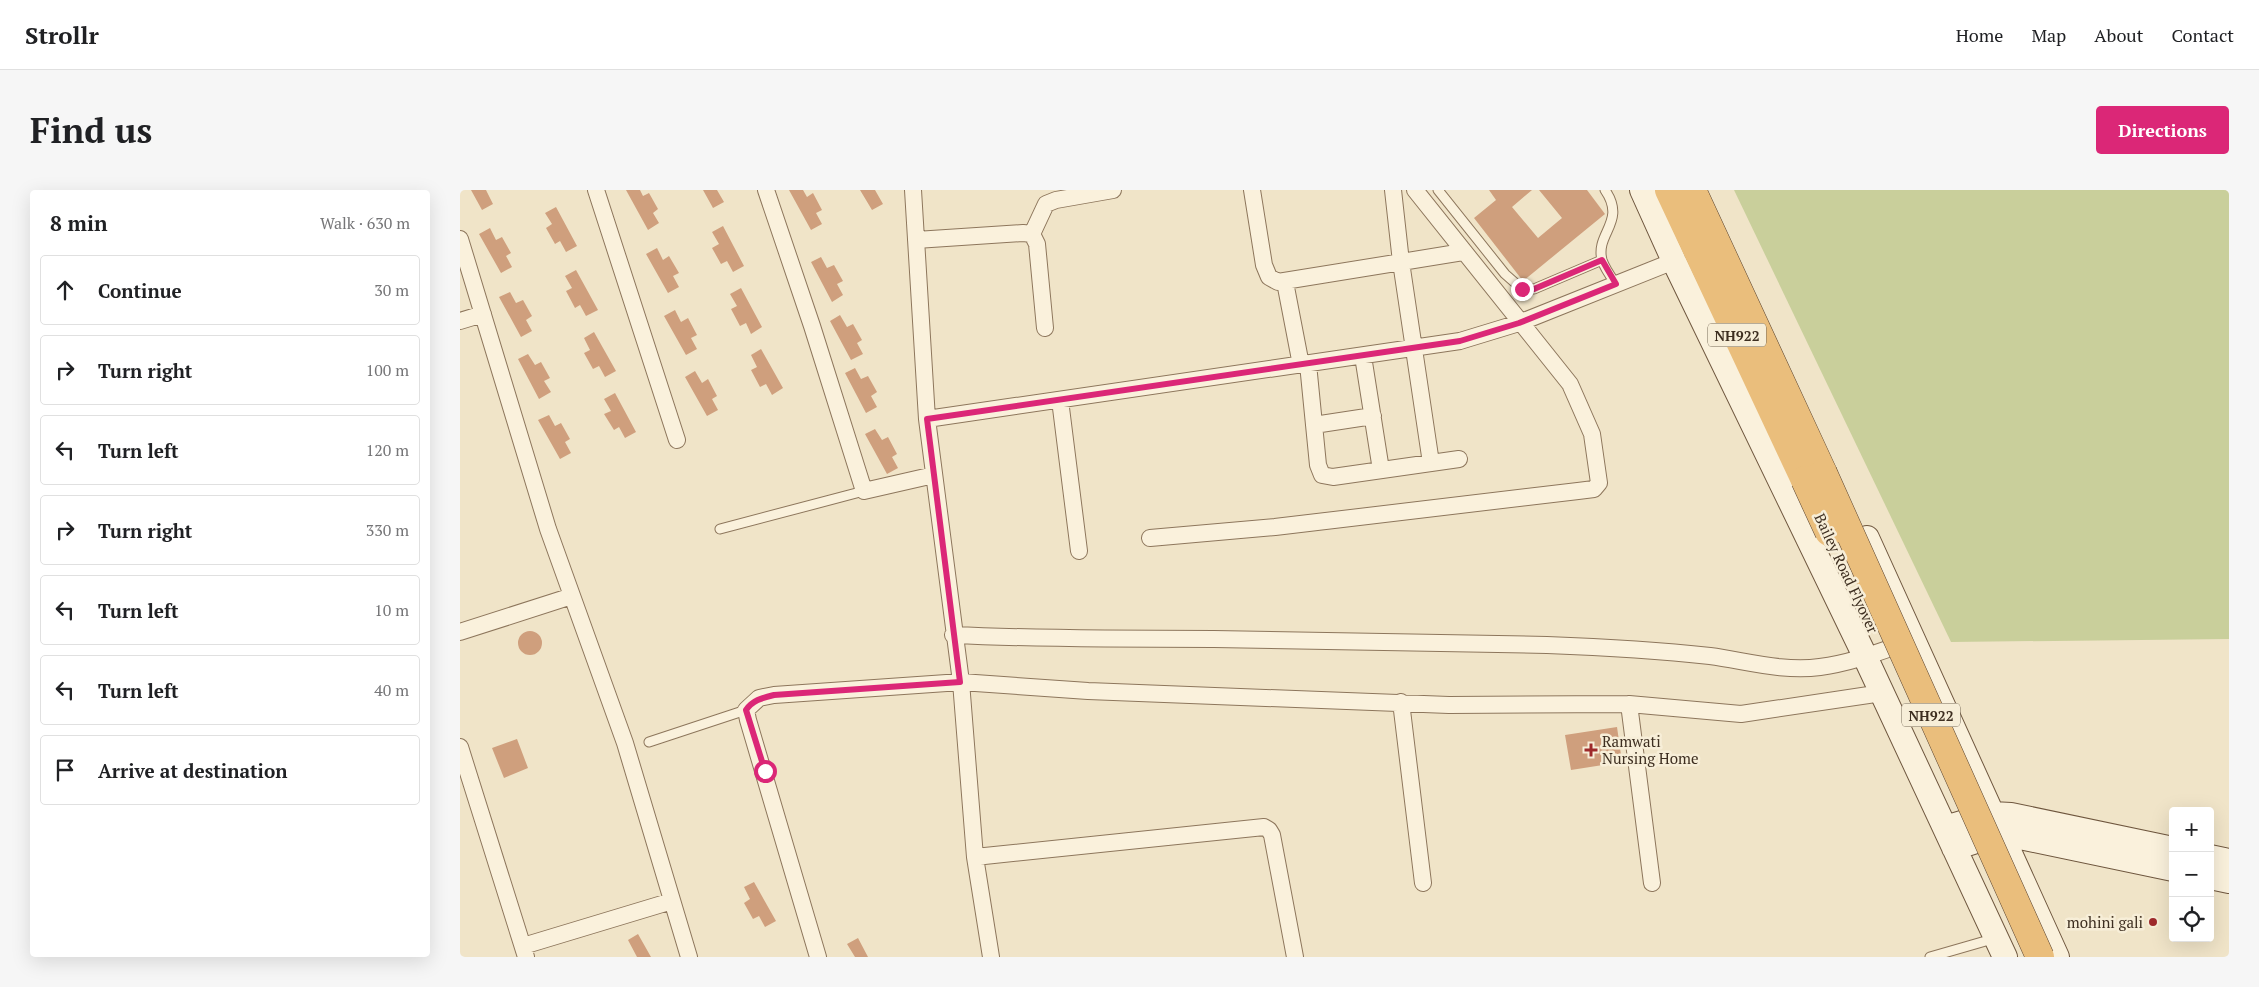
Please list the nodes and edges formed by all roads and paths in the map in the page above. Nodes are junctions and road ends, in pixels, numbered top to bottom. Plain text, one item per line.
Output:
1 (596, 190) edge
2 (766, 190) edge
3 (913, 190) edge
4 (1041, 190) edge
5 (1113, 190) edge
6 (1252, 190) edge
7 (1393, 190) edge
8 (1415, 190) edge
9 (1438, 190) edge
10 (1605, 190) edge
11 (1642, 190) edge
12 (1669, 190) edge
13 (1692, 190) edge
14 (1705, 190) edge
15 (1043, 207) junction
16 (1032, 234) junction
17 (460, 239) edge
18 (916, 240) junction
19 (1463, 252) junction
20 (1602, 260) junction
21 (1674, 261) junction
22 (1401, 262) junction
23 (1285, 282) junction
24 (1616, 284) junction
25 (483, 314) junction
26 (460, 321) edge
27 (1519, 323) junction
28 (1045, 328) dead end
29 (1413, 349) junction
30 (1363, 356) junction
31 (1305, 365) junction
32 (1060, 400) junction
33 (1373, 416) junction
34 (927, 419) junction
35 (1314, 425) junction
36 (677, 440) dead end
37 (1459, 459) dead end
38 (1431, 463) junction
39 (1381, 470) junction
40 (934, 475) junction
41 (1814, 477) junction
42 (864, 491) junction
43 (720, 529) dead end
44 (1150, 538) dead end
45 (1079, 551) dead end
46 (572, 596) junction
47 (460, 632) edge
48 (953, 635) junction
49 (1913, 640) junction
50 (1865, 657) junction
51 (960, 682) junction
52 (1882, 693) junction
53 (1401, 702) junction
54 (1629, 704) junction
55 (746, 710) junction
56 (1956, 734) junction
57 (648, 742) dead end
58 (460, 747) edge
59 (1911, 755) junction
60 (1997, 823) junction
61 (1950, 838) junction
62 (2169, 848) edge
63 (975, 856) junction
64 (2214, 858) edge
65 (2229, 861) edge
66 (2169, 868) edge
67 (2214, 878) edge
68 (2229, 881) edge
69 (1424, 883) dead end
70 (1652, 883) dead end
71 (672, 901) junction
72 (2042, 922) junction
73 (2001, 947) edge
74 (524, 951) edge
75 (689, 957) edge
76 (818, 957) edge
77 (991, 957) edge
78 (1295, 957) edge
79 (1930, 957) edge
80 (2022, 957) edge
81 (2040, 957) edge
82 (2057, 957) edge

1 - 36 street
2 - 42 street
3 - 18 street
4 - 15 street
5 - 15 street
6 - 23 street
7 - 22 street
8 - 19 street
9 - 20 lane
10 - 20 lane
11 - 21 main road
12 - 41 highway, Bailey Road Flyover / NH922
13 - 41 highway, Bailey Road Flyover / NH922
14 - 49 main road
15 - 16 street
16 - 18 street
16 - 28 street
17 - 25 street
18 - 34 street
19 - 22 street
19 - 27 street
20 - 24 lane
21 - 24 street
21 - 50 main road
22 - 23 street
22 - 29 street
23 - 31 street
24 - 27 street
25 - 26 street
25 - 46 street
27 - 29 street
27 - 44 street
29 - 30 street
29 - 38 street
30 - 31 street
30 - 33 street
31 - 32 street
31 - 35 street
32 - 34 street
32 - 45 street
33 - 35 street
33 - 39 street
34 - 40 street
35 - 39 street
37 - 38 street
38 - 39 street
40 - 42 street
40 - 48 street
41 - 80 highway, Bailey Road Flyover / NH922, bridge
41 - 81 highway, Bailey Road Flyover / NH922, bridge
42 - 43 lane
46 - 47 street
46 - 71 street
48 - 50 street
48 - 51 street
49 - 50 street
49 - 56 main road
50 - 52 main road
51 - 53 street
51 - 55 street
51 - 63 street
52 - 54 street
52 - 59 main road
53 - 54 street
53 - 69 street
54 - 70 street
55 - 57 lane
55 - 76 street
56 - 59 main road
56 - 60 main road
58 - 74 street
59 - 61 main road
60 - 61 main road
60 - 62 main road
60 - 66 main road
60 - 72 main road
61 - 73 main road
63 - 77 street
63 - 78 street
64 - 65 main road
67 - 68 main road
71 - 74 street
71 - 75 street
72 - 73 main road
72 - 82 main road
73 - 79 lane

